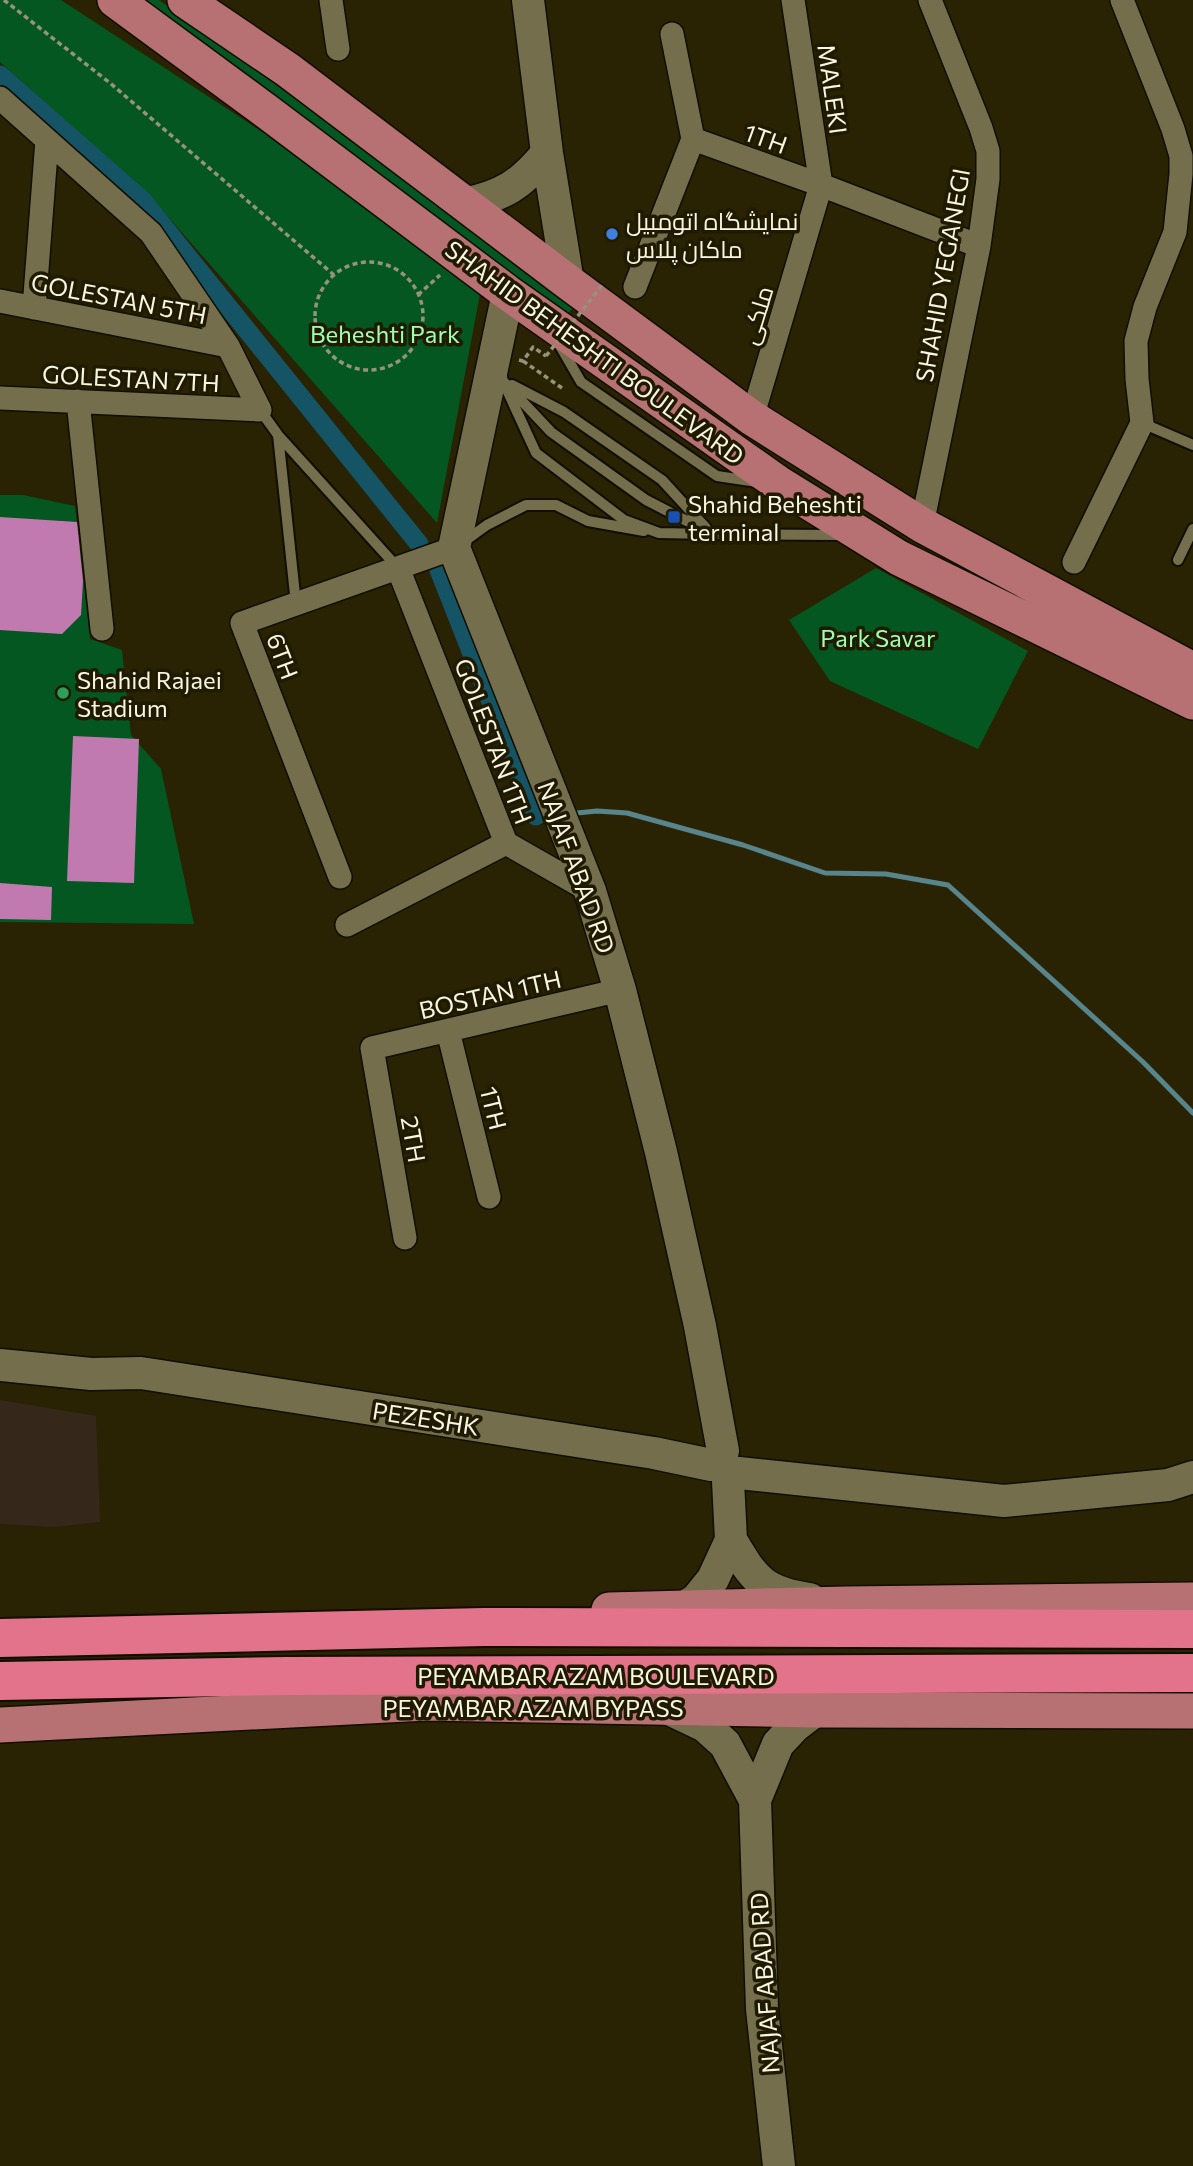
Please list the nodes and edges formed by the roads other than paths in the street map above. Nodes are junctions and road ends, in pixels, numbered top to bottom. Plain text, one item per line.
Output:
1 (115, 0) edge
2 (185, 0) edge
3 (331, 0) edge
4 (528, 0) edge
5 (793, 0) edge
6 (930, 0) edge
7 (1122, 0) edge
8 (671, 34) dead end
9 (338, 49) dead end
10 (0, 98) edge
11 (0, 121) edge
12 (39, 132) junction
13 (693, 139) junction
14 (547, 153) junction
15 (821, 185) junction
16 (464, 204) junction
17 (1184, 236) edge
18 (979, 246) junction
19 (568, 282) junction
20 (635, 287) dead end
21 (0, 301) edge
22 (521, 302) junction
23 (34, 308) junction
24 (228, 346) junction
25 (507, 365) junction
26 (0, 398) edge
27 (78, 401) junction
28 (260, 410) junction
29 (752, 418) junction
30 (1142, 423) junction
31 (278, 435) junction
32 (1193, 445) edge
33 (922, 525) junction
34 (1193, 529) edge
35 (659, 533) junction
36 (712, 534) junction
37 (864, 536) junction
38 (454, 548) junction
39 (1178, 560) dead end
40 (1074, 562) dead end
41 (398, 568) junction
42 (296, 604) junction
43 (102, 629) dead end
44 (1189, 693) edge
45 (506, 843) junction
46 (340, 877) dead end
47 (590, 891) junction
48 (347, 925) dead end
49 (620, 990) junction
50 (448, 1031) junction
51 (372, 1048) joint
52 (489, 1197) dead end
53 (405, 1238) dead end
54 (0, 1345) edge
55 (0, 1365) edge
56 (141, 1373) junction
57 (725, 1467) junction
58 (1193, 1477) edge
59 (731, 1540) junction
60 (1193, 1600) edge
61 (846, 1604) junction
62 (683, 1608) junction
63 (484, 1627) junction
64 (1193, 1629) edge
65 (0, 1638) edge
66 (1193, 1673) edge
67 (287, 1676) junction
68 (0, 1681) edge
69 (426, 1703) junction
70 (665, 1707) junction
71 (816, 1710) junction
72 (1193, 1711) edge
73 (0, 1725) edge
74 (755, 1800) junction
75 (779, 2166) edge

1 - 22 main road, SHAHID BEHESHTI BOULEVARD
2 - 16 main road, SHAHID BEHESHTI BOULEVARD
3 - 9 street
4 - 14 street
5 - 15 street, MALEKI
6 - 18 street, SHAHID YEGANEGI
7 - 17 street
8 - 13 street
10 - 12 street
11 - 12 street
12 - 23 street
12 - 24 street
13 - 15 street, 1TH
13 - 20 street
14 - 16 street
14 - 19 street
15 - 18 street, 1TH
15 - 29 street, ملکی
16 - 19 main road, SHAHID BEHESHTI BOULEVARD
17 - 30 street
18 - 33 street, SHAHID YEGANEGI
19 - 29 main road, SHAHID BEHESHTI BOULEVARD
21 - 23 street, GOLESTAN 5TH
22 - 25 street
22 - 37 main road, SHAHID BEHESHTI BOULEVARD
23 - 24 street, GOLESTAN 5TH
24 - 28 street
25 - 35 lane
25 - 36 lane
25 - 36 lane
25 - 38 street
26 - 27 street, GOLESTAN 7TH
27 - 28 street, GOLESTAN 7TH
27 - 43 street
28 - 31 lane
29 - 33 main road, SHAHID BEHESHTI BOULEVARD
30 - 32 lane
30 - 40 street
31 - 41 lane
31 - 42 lane
33 - 44 main road, SHAHID BEHESHTI BOULEVARD
34 - 39 lane
35 - 36 lane
35 - 38 lane
36 - 37 lane
37 - 44 main road, SHAHID BEHESHTI BOULEVARD
38 - 41 street, 6TH
38 - 47 street, NAJAF ABAD RD
41 - 42 street, 6TH
41 - 45 street, GOLESTAN 1TH
42 - 46 street, 6TH
45 - 47 street, GOLESTAN 1TH
45 - 48 street
47 - 49 street, NAJAF ABAD RD
49 - 50 street, BOSTAN 1TH
49 - 57 street, NAJAF ABAD RD
50 - 51 street, BOSTAN 1TH
50 - 52 street, 1TH
51 - 53 street, 2TH
54 - 56 street, PEZESHK
55 - 56 street, PEZESHK
56 - 57 street, PEZESHK
57 - 58 street, PEZESHK
57 - 59 street, NAJAF ABAD RD
59 - 61 street
59 - 62 street
60 - 61 main road, PEYAMBAR AZAM BOULEVARD
61 - 62 main road, PEYAMBAR AZAM BOULEVARD
62 - 63 main road, PEYAMBAR AZAM BOULEVARD
63 - 64 highway, PEYAMBAR AZAM BOULEVARD
63 - 65 highway, PEYAMBAR AZAM BOULEVARD
66 - 67 highway, PEYAMBAR AZAM BOULEVARD
67 - 68 highway, PEYAMBAR AZAM BOULEVARD
67 - 69 highway
69 - 70 main road, PEYAMBAR AZAM BYPASS
69 - 73 main road, PEYAMBAR AZAM BYPASS
70 - 71 main road, PEYAMBAR AZAM BYPASS
70 - 74 street
71 - 72 main road, PEYAMBAR AZAM BYPASS
71 - 74 street
74 - 75 street, NAJAF ABAD RD

